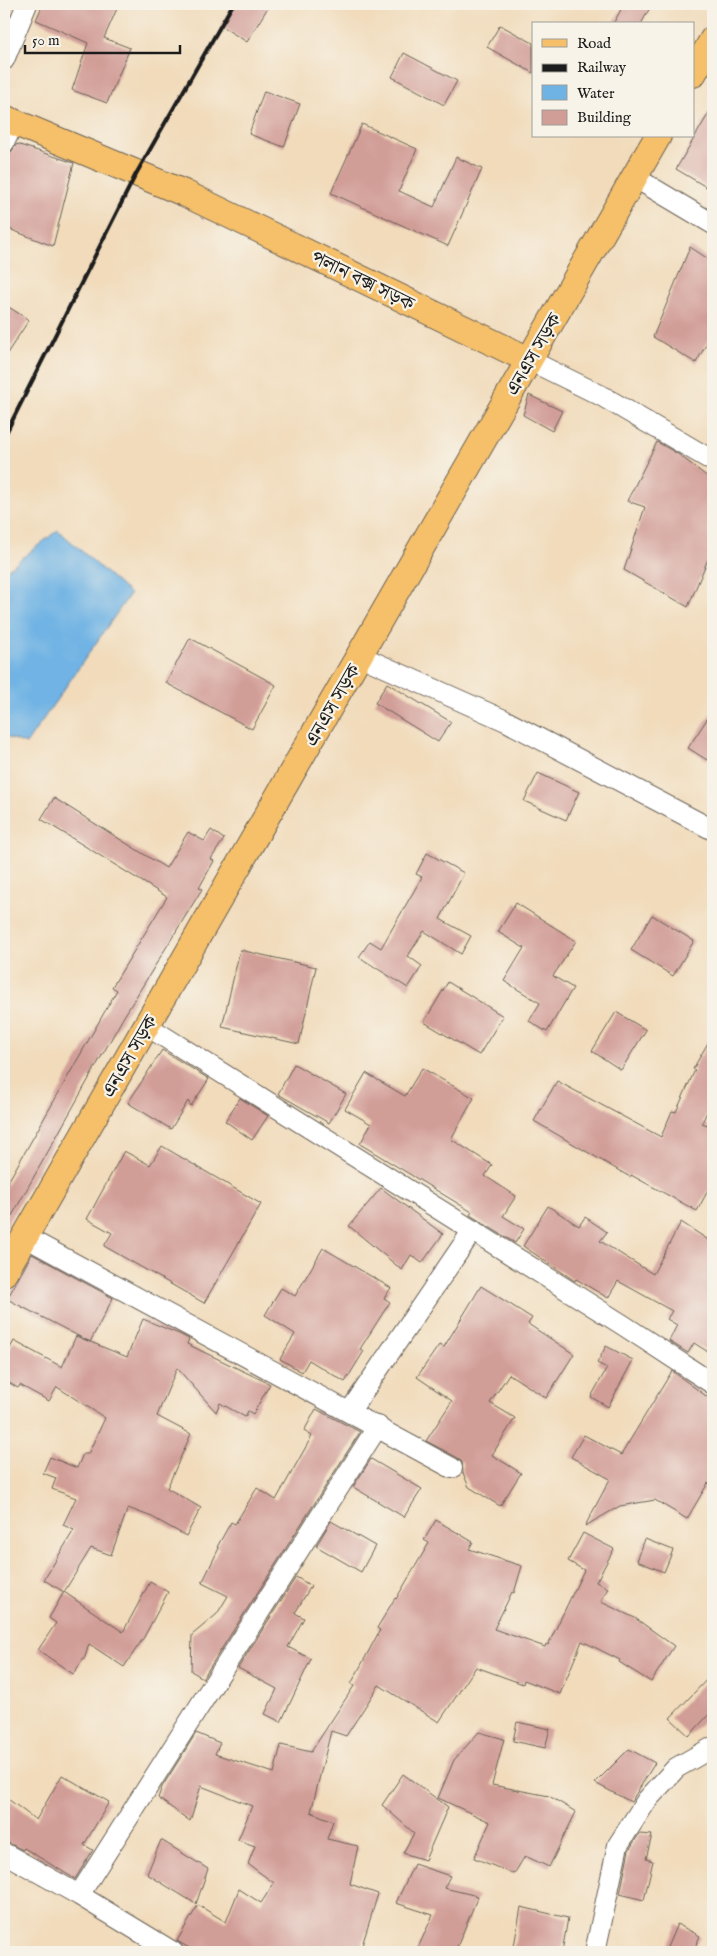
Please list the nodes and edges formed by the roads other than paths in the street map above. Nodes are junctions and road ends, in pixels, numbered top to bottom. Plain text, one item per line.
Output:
1 (27, 4) edge
2 (713, 39) edge
3 (4, 60) edge
4 (694, 72) edge
5 (8, 127) edge
6 (657, 138) edge
7 (634, 177) junction
8 (713, 224) edge
9 (529, 360) junction
10 (713, 461) edge
11 (360, 656) junction
12 (713, 830) edge
13 (147, 1026) junction
14 (472, 1230) junction
15 (25, 1237) junction
16 (4, 1273) edge
17 (713, 1384) edge
18 (350, 1411) junction
19 (378, 1426) junction
20 (452, 1468) dead end
21 (713, 1747) edge
22 (4, 1853) edge
23 (79, 1894) junction
24 (173, 1952) edge
25 (595, 1952) edge

1 - 3 street
2 - 4 main road
5 - 9 main road, পলান বক্স সড়ক
6 - 7 main road, এনএস সড়ক
7 - 8 street
7 - 9 main road, এনএস সড়ক
9 - 10 street, পলান বক্স সড়ক
9 - 11 main road, এনএস সড়ক
11 - 12 street
11 - 13 main road, এনএস সড়ক
13 - 14 street
13 - 15 main road, এনএস সড়ক
14 - 17 street
14 - 18 street
15 - 16 main road, এনএস সড়ক
15 - 18 street
18 - 19 street
19 - 20 street
19 - 23 street
21 - 25 street
22 - 23 street
23 - 24 street

